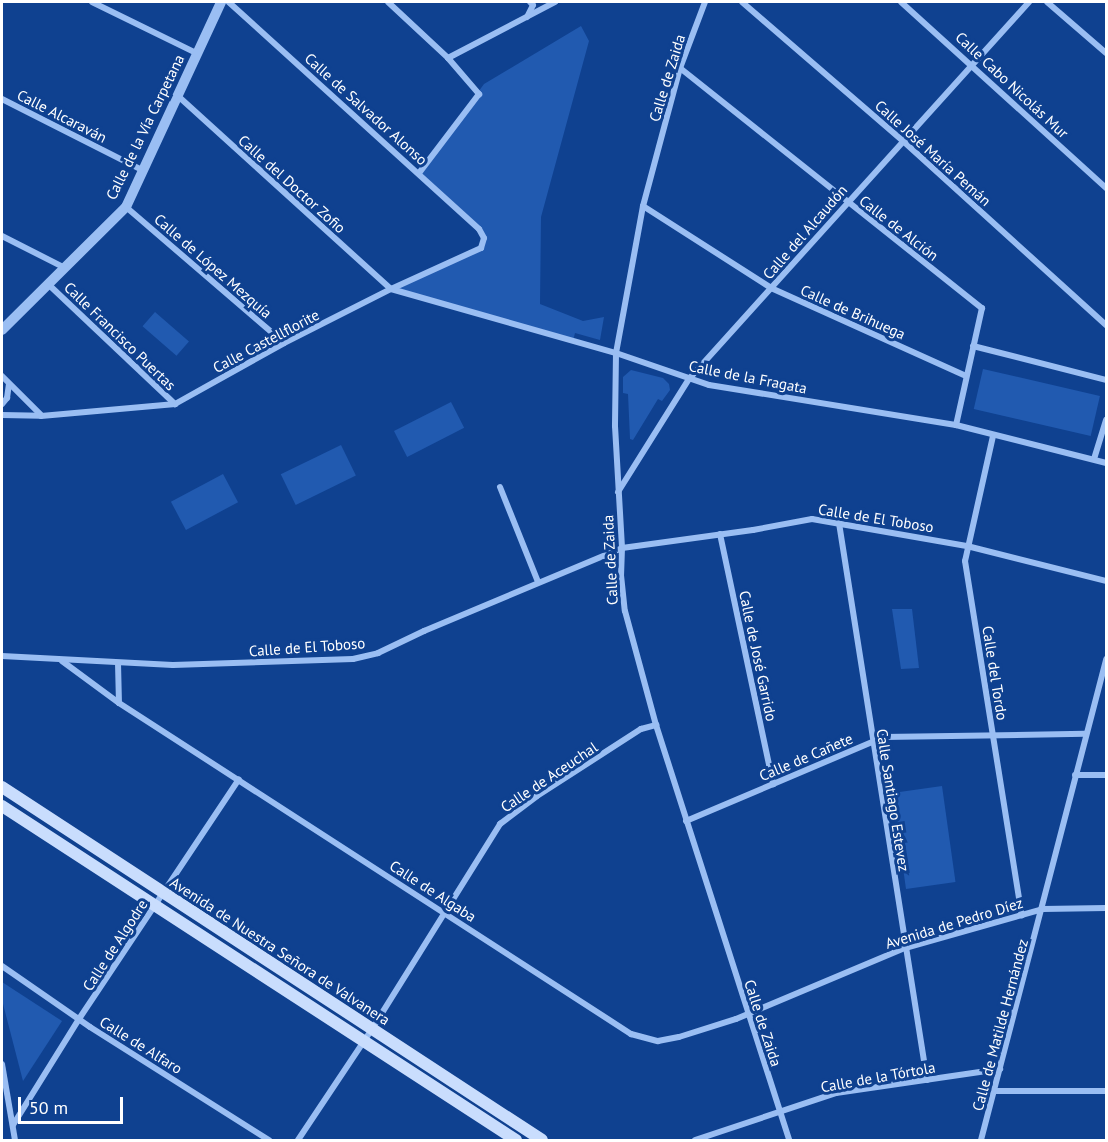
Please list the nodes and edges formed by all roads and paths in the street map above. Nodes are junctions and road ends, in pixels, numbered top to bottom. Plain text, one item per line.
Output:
1 (92, 2) edge
2 (221, 2) edge
3 (229, 2) edge
4 (388, 2) edge
5 (530, 2) edge
6 (555, 2) edge
7 (705, 2) edge
8 (742, 2) edge
9 (901, 2) edge
10 (1029, 2) edge
11 (1047, 2) edge
12 (527, 17) junction
13 (1107, 53) edge
14 (198, 54) junction
15 (448, 58) junction
16 (972, 63) junction
17 (680, 68) junction
18 (178, 96) junction
19 (2, 99) edge
20 (903, 141) junction
21 (144, 171) junction
22 (419, 173) junction
23 (1107, 188) edge
24 (846, 201) junction
25 (643, 206) junction
26 (126, 207) junction
27 (2, 236) edge
28 (484, 238) joint
29 (65, 268) junction
30 (48, 284) junction
31 (771, 288) junction
32 (391, 289) junction
33 (1107, 325) edge
34 (2, 330) edge
35 (284, 343) junction
36 (973, 346) junction
37 (616, 353) junction
38 (2, 376) edge
39 (966, 376) junction
40 (689, 379) junction
41 (1107, 380) edge
42 (9, 384) junction
43 (2, 404) edge
44 (175, 404) junction
45 (2, 415) edge
46 (42, 416) junction
47 (1107, 420) edge
48 (956, 425) junction
49 (993, 436) junction
50 (1094, 459) junction
51 (1107, 463) edge
52 (500, 488) dead end
53 (618, 492) junction
54 (839, 523) junction
55 (720, 534) junction
56 (967, 546) junction
57 (622, 548) junction
58 (1107, 581) edge
59 (538, 582) junction
60 (2, 656) edge
61 (1107, 659) edge
62 (62, 661) junction
63 (118, 663) junction
64 (119, 703) junction
65 (656, 725) junction
66 (1085, 734) junction
67 (993, 736) junction
68 (872, 742) junction
69 (1075, 775) junction
70 (1107, 775) edge
71 (239, 779) junction
72 (773, 784) junction
73 (2, 787) edge
74 (2, 806) edge
75 (686, 821) junction
76 (163, 893) junction
77 (155, 906) junction
78 (1107, 908) edge
79 (1043, 909) junction
80 (444, 913) junction
81 (1022, 915) junction
82 (905, 948) junction
83 (2, 966) edge
84 (748, 1014) junction
85 (80, 1019) junction
86 (372, 1029) junction
87 (364, 1042) junction
88 (2, 1064) edge
89 (1000, 1070) junction
90 (927, 1080) junction
91 (994, 1091) junction
92 (1107, 1091) edge
93 (779, 1112) junction
94 (13, 1125) junction
95 (15, 1140) edge
96 (269, 1140) edge
97 (298, 1140) edge
98 (516, 1140) edge
99 (542, 1140) edge
100 (694, 1140) edge
101 (789, 1140) edge
102 (981, 1140) edge

1 - 14 street
2 - 14 street, Calle de la Vía Carpetana
3 - 22 street, Calle de Salvador Alonso
4 - 15 street
5 - 12 street
6 - 12 street
7 - 17 street, Calle de Zaida
8 - 20 street, Calle José María Pemán
9 - 16 street, Calle Cabo Nicolás Mur
10 - 16 street, Calle del Alcaudón
11 - 13 street
12 - 15 street
14 - 18 street, Calle de la Vía Carpetana
15 - 22 street
16 - 20 street, Calle del Alcaudón
16 - 23 street, Calle Cabo Nicolás Mur
17 - 24 street, Calle de Alción
17 - 25 street, Calle de Zaida
18 - 21 street, Calle de la Vía Carpetana
18 - 32 street, Calle del Doctor Zofio
19 - 21 street, Calle Alcaraván
20 - 24 street, Calle del Alcaudón
20 - 33 street, Calle José María Pemán
21 - 26 street, Calle de la Vía Carpetana
22 - 28 street, Calle de Salvador Alonso
24 - 31 street, Calle del Alcaudón
24 - 36 street, Calle de Alción
25 - 31 street, Calle de Brihuega
25 - 37 street, Calle de Zaida
26 - 29 street, Calle de la Vía Carpetana
26 - 35 street, Calle de López Mezquía
27 - 29 street
28 - 32 street, Calle Castellflorite
29 - 30 street, Calle de la Vía Carpetana
30 - 34 street, Calle de la Vía Carpetana
30 - 44 street, Calle Francisco Puertas
31 - 39 street, Calle de Brihuega
31 - 40 street, Calle del Alcaudón
32 - 35 street, Calle Castellflorite
32 - 37 street, Calle de la Fragata
35 - 44 street, Calle Castellflorite
36 - 39 street, Calle de Alción
36 - 41 street
37 - 40 street, Calle de la Fragata
37 - 53 street, Calle de Zaida
38 - 42 street
39 - 48 street, Calle de Alción
40 - 48 street, Calle de la Fragata
40 - 53 street, Calle del Alcaudón
42 - 43 street
42 - 46 street
44 - 46 street, Calle Castellflorite
45 - 46 street, Calle Castellflorite
47 - 50 street
48 - 49 street, Calle de la Fragata
49 - 50 street, Calle de la Fragata
49 - 56 street, Calle del Tordo
50 - 51 street, Calle de la Fragata
52 - 59 street
53 - 57 street, Calle de Zaida
54 - 55 street, Calle de El Toboso
54 - 56 street, Calle de El Toboso
54 - 68 street, Calle Santiago Estevez
55 - 57 street, Calle de El Toboso
55 - 72 street, Calle de José Garrido
56 - 58 street, Calle de El Toboso
56 - 67 street, Calle del Tordo
57 - 59 street, Calle de El Toboso
57 - 65 street, Calle de Zaida
59 - 63 street, Calle de El Toboso
60 - 62 street, Calle de El Toboso
61 - 66 street, Calle de Matilde Hernández
62 - 63 street, Calle de El Toboso
62 - 64 street, Calle de Algaba
63 - 64 street
64 - 71 street, Calle de Algaba
65 - 75 street, Calle de Zaida
65 - 80 street, Calle de Aceuchal
66 - 67 street, Calle de Cañete
66 - 69 street, Calle de Matilde Hernández
67 - 68 street, Calle de Cañete
67 - 81 street, Calle del Tordo
68 - 72 street, Calle de Cañete
68 - 82 street, Calle Santiago Estevez
69 - 70 street
69 - 79 street, Calle de Matilde Hernández
71 - 76 street, Calle de Algodre
71 - 80 street, Calle de Algaba
72 - 75 street, Calle de Cañete
73 - 76 main road, Avenida de Nuestra Señora de Valvanera
74 - 77 main road, Avenida de Nuestra Señora de Valvanera
75 - 84 street, Calle de Zaida
76 - 77 street, Calle de Algodre
76 - 86 main road, Avenida de Nuestra Señora de Valvanera
77 - 85 street, Calle de Algodre
77 - 87 main road, Avenida de Nuestra Señora de Valvanera
78 - 79 street, Avenida de Pedro Díez
79 - 81 street, Avenida de Pedro Díez
79 - 89 street, Calle de Matilde Hernández
80 - 84 street, Calle de Algaba
80 - 86 street, Calle de Aceuchal
81 - 82 street, Avenida de Pedro Díez
82 - 84 street, Avenida de Pedro Díez
82 - 90 street, Calle Santiago Estevez
83 - 85 street, Calle de Alfaro
84 - 93 street, Calle de Zaida
85 - 94 street, Calle de Algodre
85 - 96 street, Calle de Alfaro
86 - 87 street, Calle de Aceuchal
86 - 99 main road, Avenida de Nuestra Señora de Valvanera
87 - 97 street, Calle de Aceuchal
87 - 98 main road, Avenida de Nuestra Señora de Valvanera
88 - 94 street
89 - 90 street, Calle de la Tórtola
89 - 91 street, Calle de Matilde Hernández
90 - 93 street, Calle de la Tórtola
91 - 92 street
91 - 102 street, Calle de Matilde Hernández
93 - 100 street, Calle de la Tórtola
93 - 101 street, Calle de Zaida
94 - 95 street

